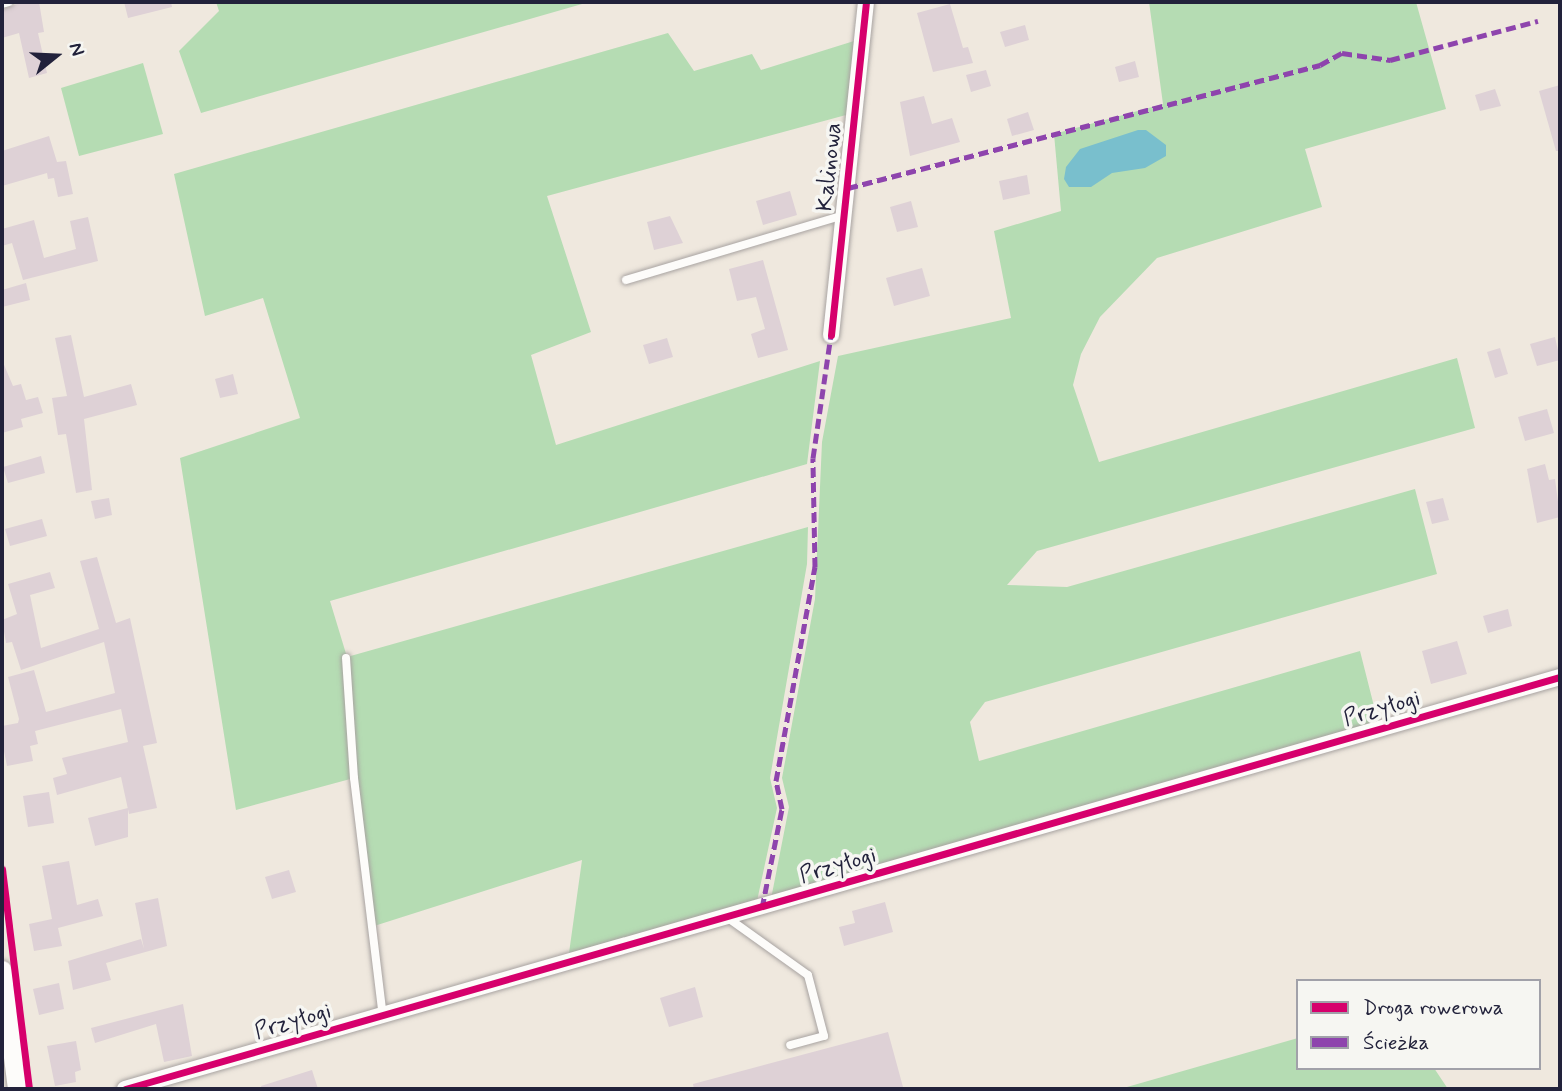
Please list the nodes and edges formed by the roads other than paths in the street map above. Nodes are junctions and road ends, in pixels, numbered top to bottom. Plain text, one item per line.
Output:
1 (9, 2) edge
2 (866, 2) edge
3 (2, 4) edge
4 (845, 215) junction
5 (626, 281) dead end
6 (831, 335) dead end
7 (346, 657) dead end
8 (1560, 677) edge
9 (728, 918) junction
10 (2, 970) edge
11 (383, 1016) junction
12 (790, 1045) dead end
13 (7, 1057) edge
14 (17, 1089) edge
15 (125, 1089) edge

1 - 3 lane
2 - 4 street, Kalinowa
4 - 5 lane
4 - 6 street, Kalinowa
7 - 11 lane
8 - 9 street, Przyłogi
9 - 11 street, Przyłogi
9 - 12 lane
10 - 13 street
11 - 15 street, Przyłogi
13 - 14 street

